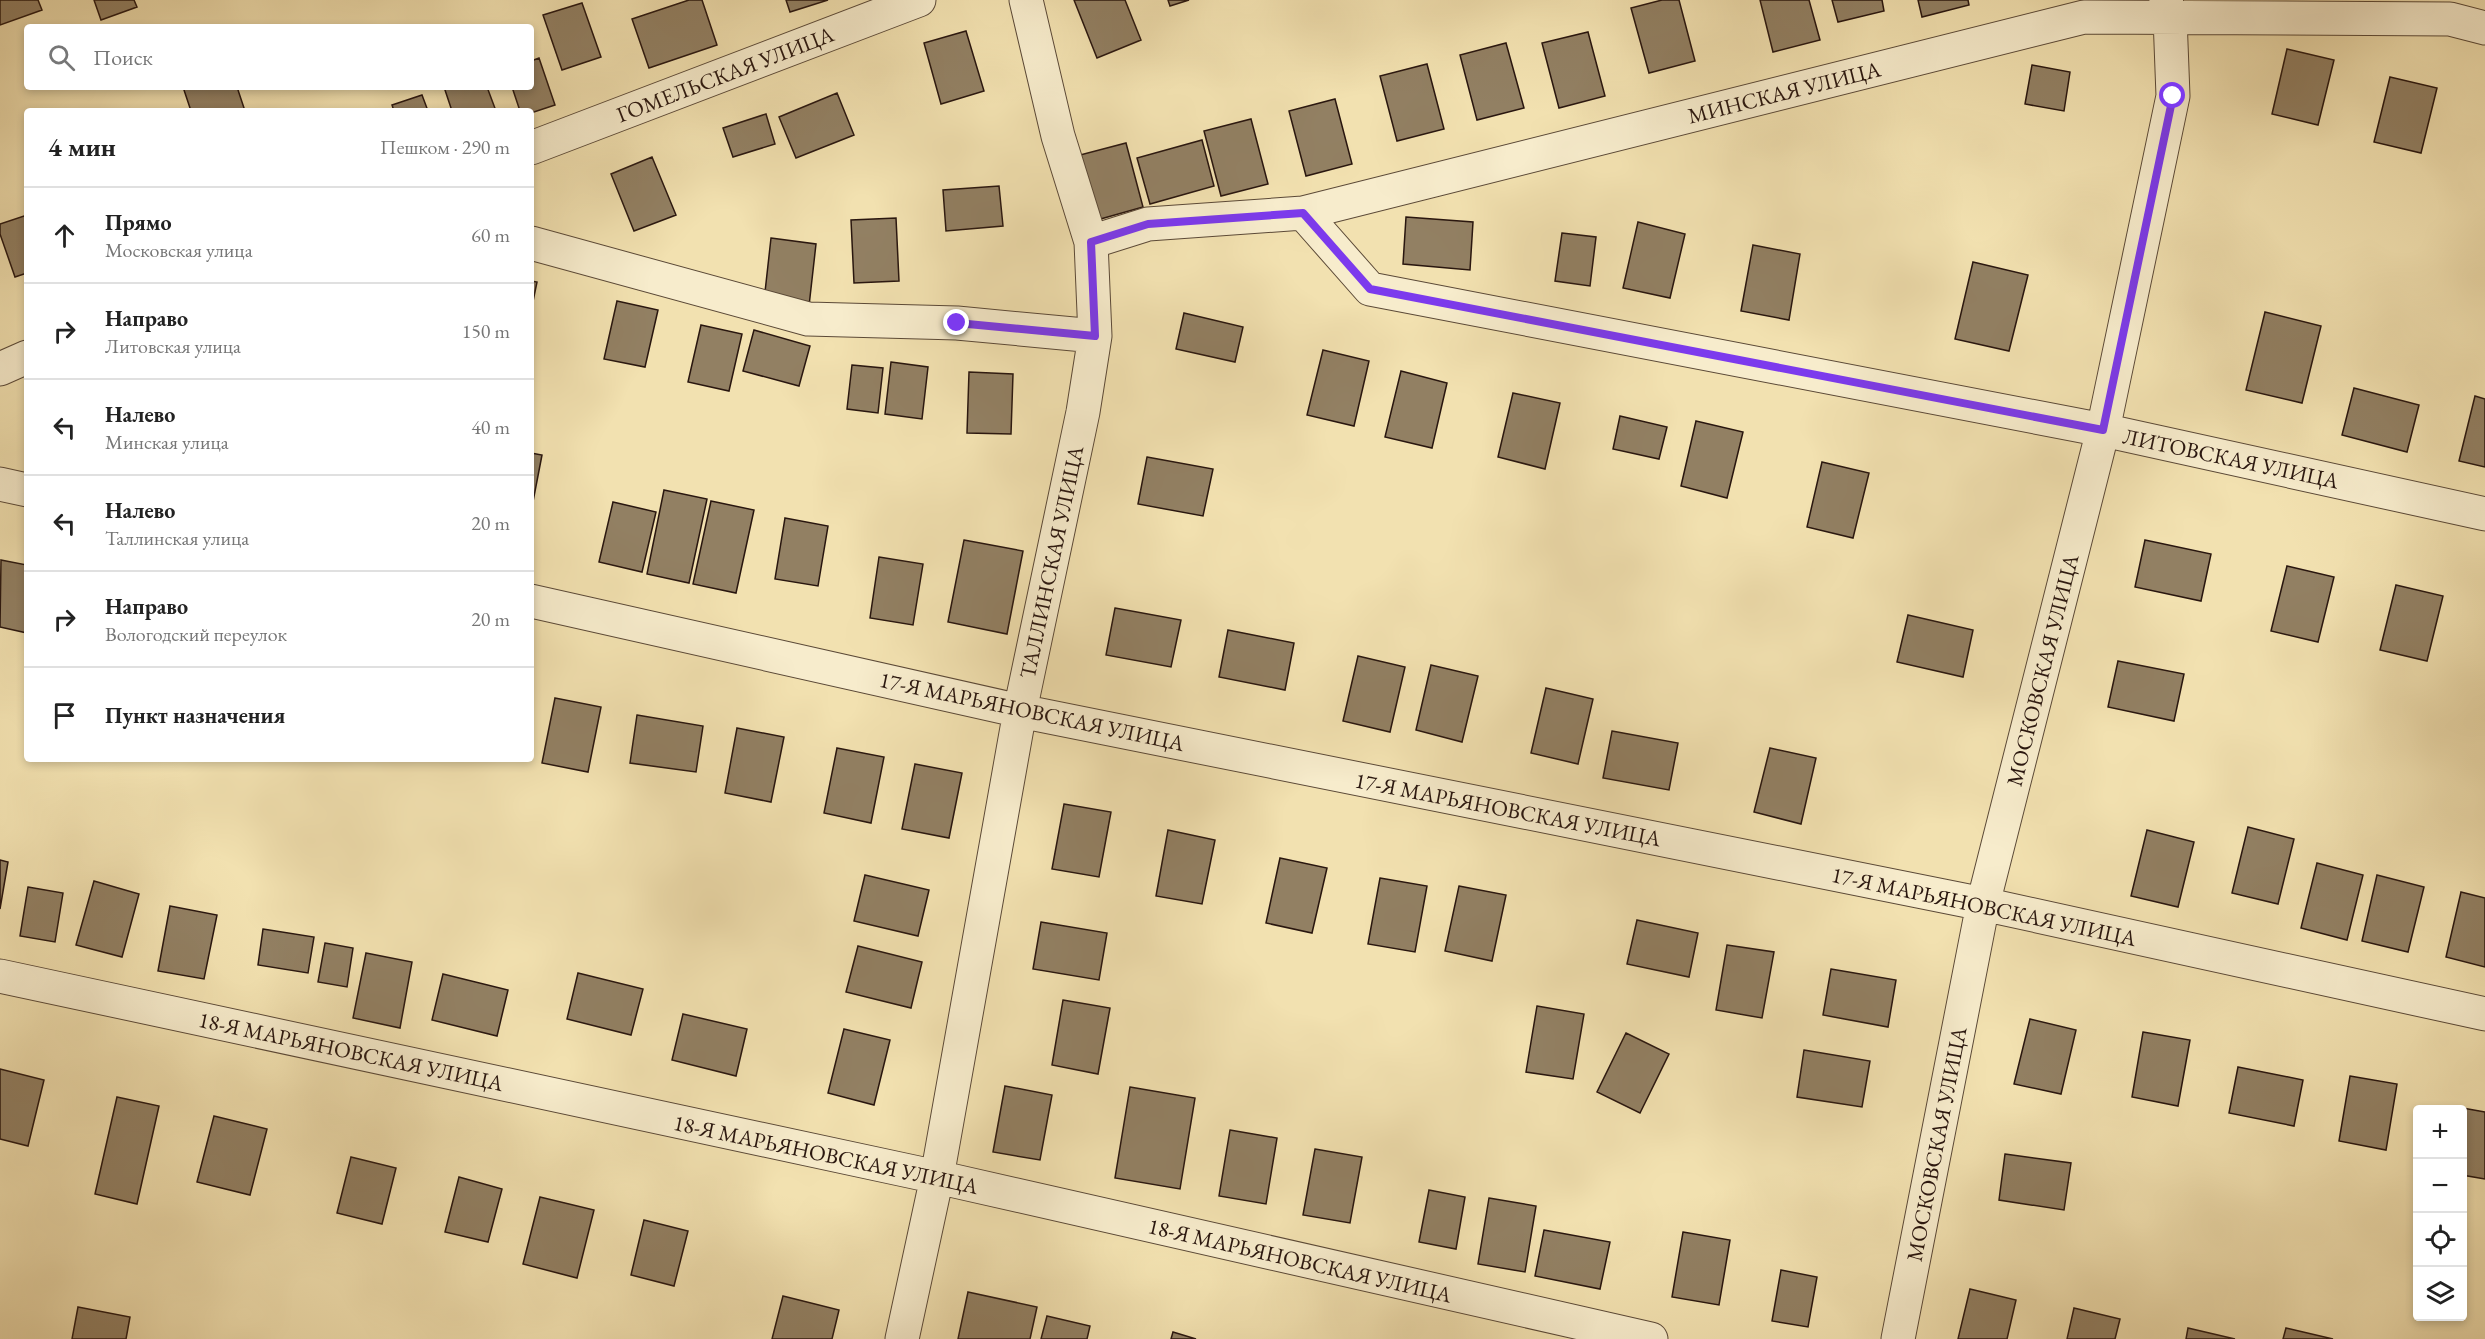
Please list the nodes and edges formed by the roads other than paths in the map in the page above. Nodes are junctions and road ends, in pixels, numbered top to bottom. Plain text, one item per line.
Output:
1 (920, 0) edge
2 (1026, 0) edge
3 (2485, 3) edge
4 (2168, 8) edge
5 (2450, 19) junction
6 (2485, 28) edge
7 (534, 147) edge
8 (1303, 213) junction
9 (1091, 242) junction
10 (534, 244) edge
11 (1095, 336) junction
12 (24, 358) edge
13 (0, 369) edge
14 (2103, 430) junction
15 (0, 484) edge
16 (24, 489) edge
17 (2485, 514) edge
18 (534, 602) edge
19 (1020, 711) junction
20 (1983, 904) junction
21 (0, 976) edge
22 (2485, 1014) edge
23 (937, 1177) junction
24 (902, 1339) edge
25 (1651, 1339) edge
26 (1899, 1339) edge

1 - 7 street, ГОМЕЛЬСКАЯ УЛИЦА
2 - 9 street, ТАЛЛИНСКАЯ УЛИЦА
3 - 5 street
4 - 5 street, МИНСКАЯ УЛИЦА
4 - 8 street, МИНСКАЯ УЛИЦА
4 - 14 street, МОСКОВСКАЯ УЛИЦА
5 - 6 street, МИНСКАЯ УЛИЦА
8 - 9 street, МИНСКАЯ УЛИЦА
8 - 14 street, ЛИТОВСКАЯ УЛИЦА
9 - 11 street, ТАЛЛИНСКАЯ УЛИЦА
10 - 11 street
11 - 19 street, ТАЛЛИНСКАЯ УЛИЦА
12 - 13 street
14 - 17 street, ЛИТОВСКАЯ УЛИЦА
14 - 20 street, МОСКОВСКАЯ УЛИЦА
15 - 16 street
18 - 19 street, 17-Я МАРЬЯНОВСКАЯ УЛИЦА
19 - 20 street, 17-Я МАРЬЯНОВСКАЯ УЛИЦА
19 - 23 street, ТАЛЛИНСКАЯ УЛИЦА
20 - 22 street, 17-Я МАРЬЯНОВСКАЯ УЛИЦА
20 - 26 street, МОСКОВСКАЯ УЛИЦА
21 - 23 street, 18-Я МАРЬЯНОВСКАЯ УЛИЦА
23 - 24 street, ТАЛЛИНСКАЯ УЛИЦА
23 - 25 street, 18-Я МАРЬЯНОВСКАЯ УЛИЦА

